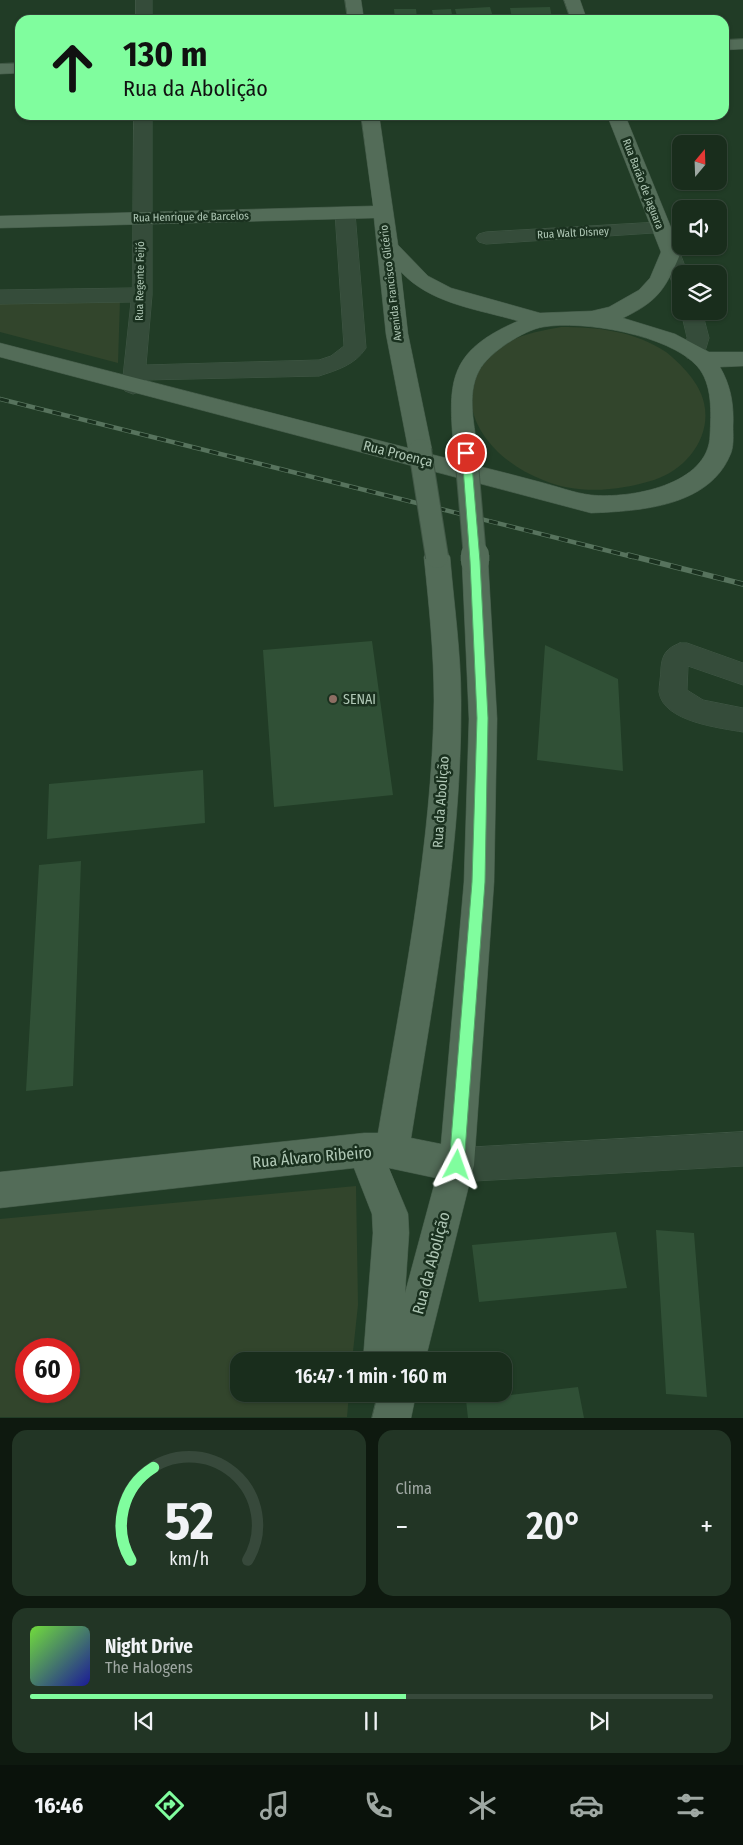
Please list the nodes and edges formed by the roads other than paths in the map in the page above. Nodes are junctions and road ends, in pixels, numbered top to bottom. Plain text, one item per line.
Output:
1 (144, 0) edge
2 (353, 0) edge
3 (572, 0) edge
4 (144, 15) edge
5 (355, 15) edge
6 (577, 15) edge
7 (743, 44) edge
8 (729, 45) edge
9 (15, 68) edge
10 (0, 69) edge
11 (143, 120) edge
12 (371, 120) edge
13 (618, 120) edge
14 (382, 212) junction
15 (345, 213) junction
16 (141, 218) junction
17 (0, 222) edge
18 (661, 228) junction
19 (486, 238) dead end
20 (388, 247) junction
21 (671, 252) junction
22 (675, 265) edge
23 (142, 296) junction
24 (0, 297) edge
25 (592, 318) junction
26 (540, 320) junction
27 (693, 320) edge
28 (0, 350) edge
29 (700, 357) junction
30 (743, 359) edge
31 (134, 380) junction
32 (420, 450) joint
33 (743, 674) edge
34 (743, 720) edge
35 (743, 1149) edge
36 (378, 1150) junction
37 (457, 1165) junction
38 (0, 1190) edge
39 (383, 1352) edge
40 (408, 1352) edge
41 (380, 1402) edge
42 (395, 1402) edge
43 (379, 1418) edge
44 (391, 1418) edge

1 - 4 street
2 - 5 main road
3 - 6 main road
7 - 8 main road
9 - 10 main road
11 - 16 street, Rua Regente Feijó
12 - 14 main road, Avenida Francisco Glicério
13 - 18 main road, Rua Barão de Jaguara
14 - 15 main road, Rua Henrique de Barcelos
14 - 20 main road, Avenida Francisco Glicério
15 - 16 main road, Rua Henrique de Barcelos
15 - 31 street, Rua Proença
16 - 17 main road, Rua Henrique de Barcelos
16 - 23 street, Rua Regente Feijó
18 - 19 street, Rua Walt Disney
18 - 21 main road, Rua Barão de Jaguara
20 - 26 main road
20 - 32 main road, Avenida Francisco Glicério
21 - 22 street
21 - 25 main road
23 - 24 street
23 - 31 street, Rua Regente Feijó
25 - 26 main road
25 - 29 main road
26 - 37 main road, Rua da Abolição, bridge
27 - 29 street
28 - 31 main road, Rua Proença
29 - 30 main road
29 - 31 main road, Rua Proença
32 - 36 main road, Rua da Abolição, bridge
33 - 34 street
35 - 37 street, Rua Álvaro Ribeiro
36 - 37 main road, Rua Álvaro Ribeiro
36 - 38 main road, Rua Álvaro Ribeiro
36 - 39 main road
37 - 40 main road, Rua da Abolição
41 - 43 main road
42 - 44 main road

